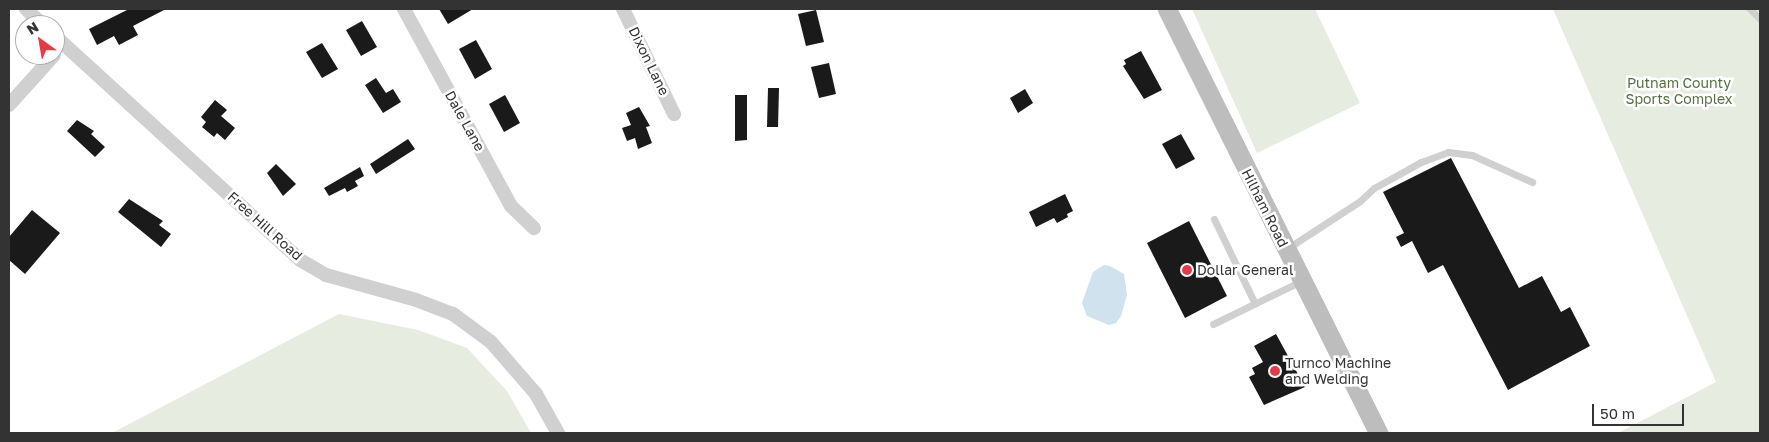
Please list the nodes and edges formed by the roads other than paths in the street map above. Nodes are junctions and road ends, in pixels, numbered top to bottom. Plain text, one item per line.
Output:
1 (404, 9) edge
2 (624, 9) edge
3 (1167, 9) edge
4 (1750, 9) edge
5 (1760, 19) edge
6 (65, 55) edge
7 (43, 65) edge
8 (9, 105) edge
9 (674, 114) dead end
10 (1532, 182) dead end
11 (1214, 220) dead end
12 (534, 228) dead end
13 (1286, 249) junction
14 (1301, 281) junction
15 (1255, 304) junction
16 (1213, 324) dead end
17 (558, 433) edge
18 (1378, 433) edge

1 - 12 street, Dale Lane
2 - 9 street, Dixon Lane
3 - 13 main road, Hilham Road
4 - 5 lane
6 - 17 street, Free Hill Road
7 - 8 street
10 - 13 lane
11 - 15 lane
13 - 14 main road, Hilham Road
14 - 15 lane
14 - 18 main road, Hilham Road
15 - 16 lane

